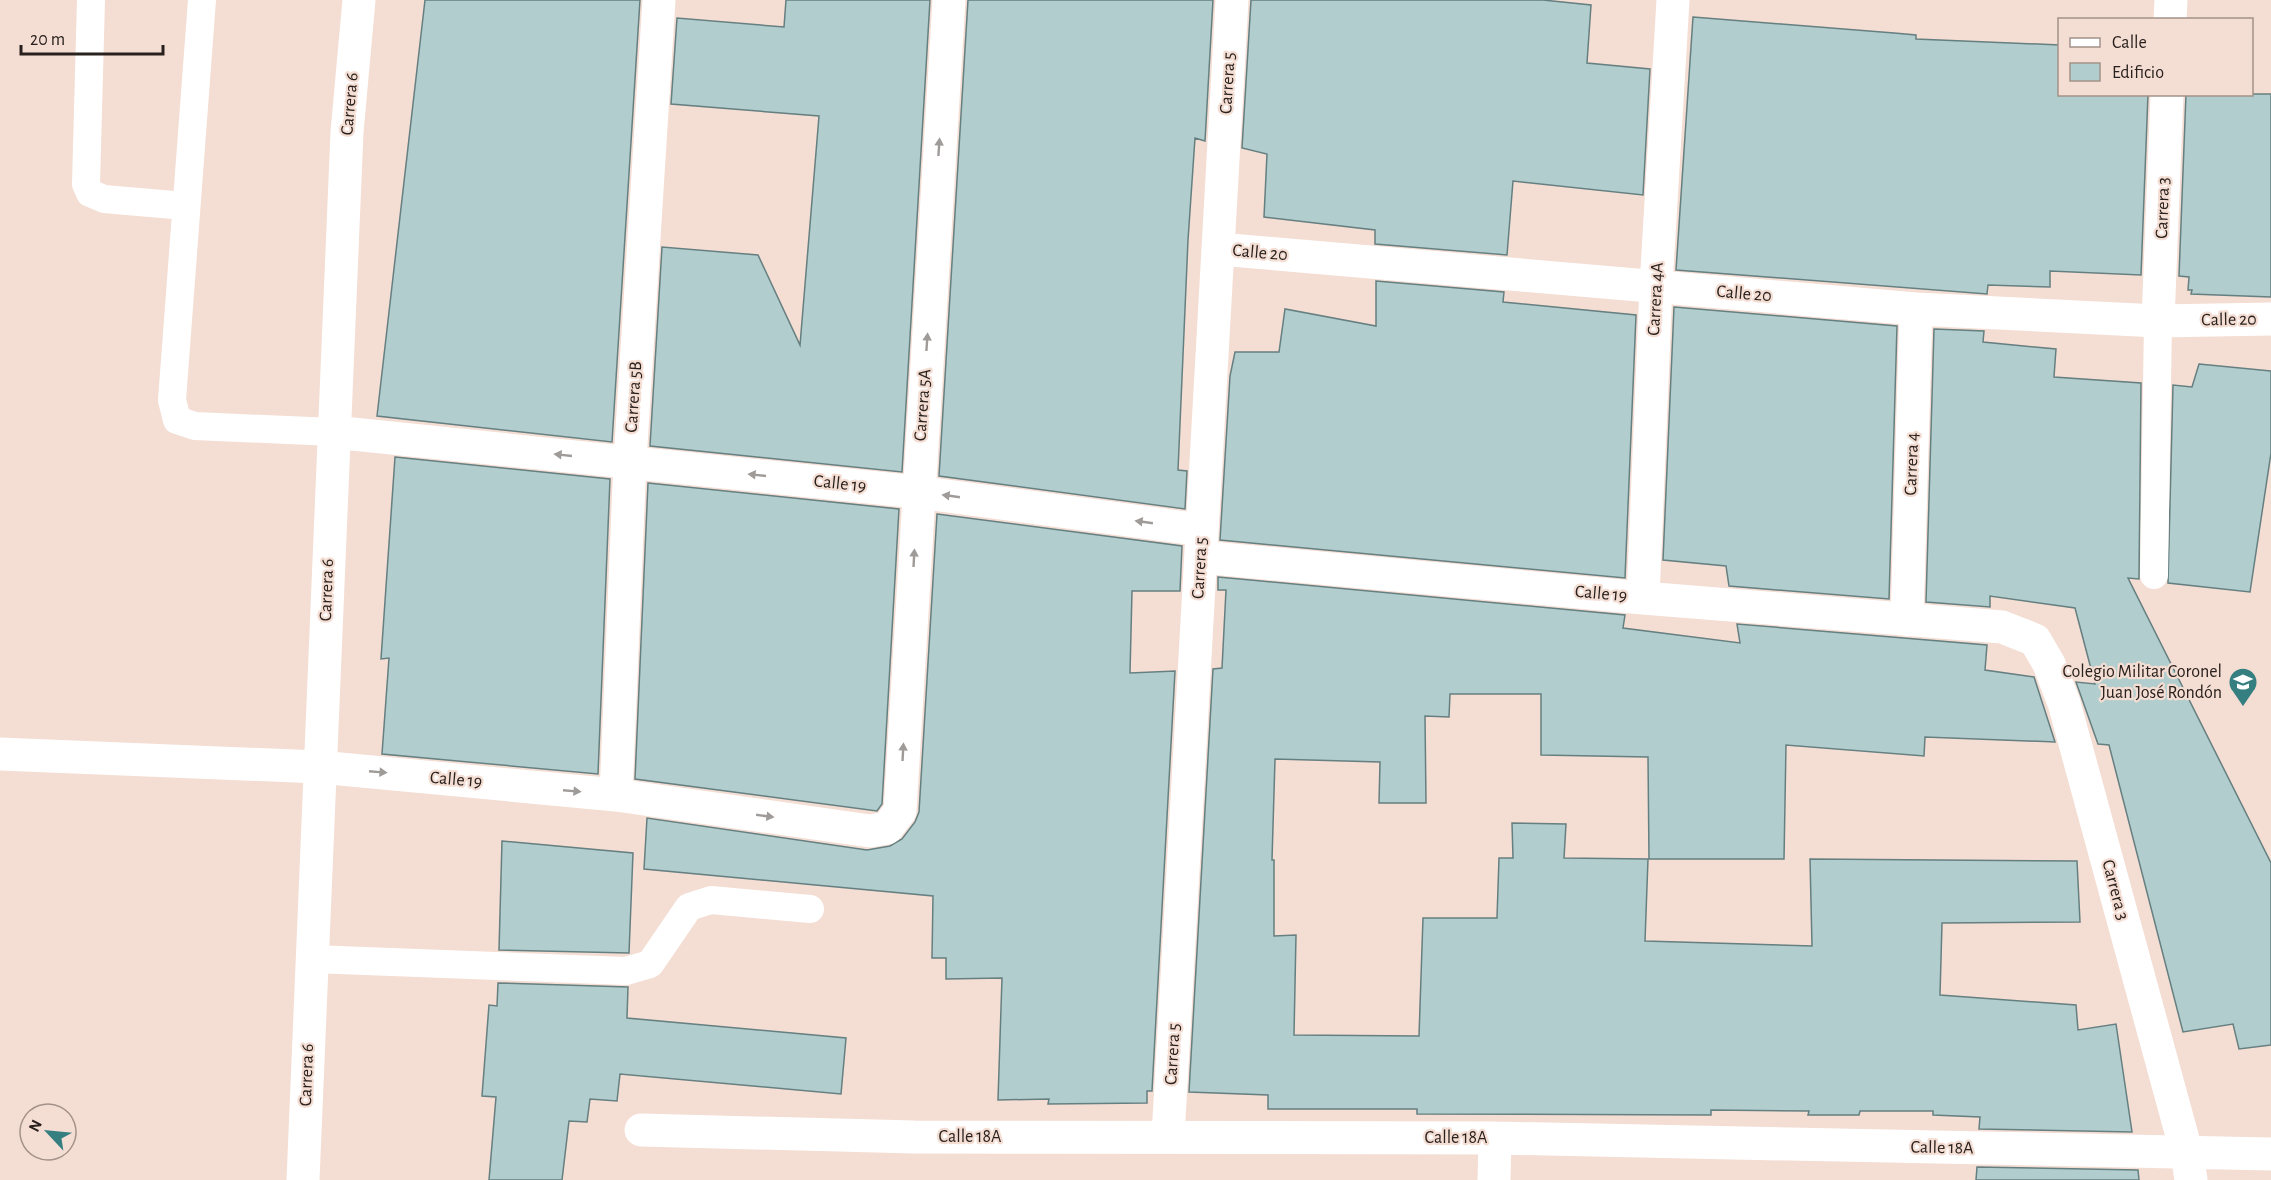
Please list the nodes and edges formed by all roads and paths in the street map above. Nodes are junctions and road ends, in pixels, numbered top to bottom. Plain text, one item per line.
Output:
1 (91, 0) edge
2 (202, 0) edge
3 (359, 0) edge
4 (659, 0) edge
5 (949, 0) edge
6 (1232, 0) edge
7 (1673, 0) edge
8 (2171, 0) edge
9 (2170, 18) edge
10 (2167, 96) edge
11 (185, 206) junction
12 (1219, 249) junction
13 (1656, 286) junction
14 (1916, 309) junction
15 (2271, 319) edge
16 (2158, 321) junction
17 (333, 432) junction
18 (630, 461) junction
19 (917, 492) junction
20 (1202, 543) junction
21 (2154, 575) dead end
22 (1643, 598) junction
23 (1907, 620) junction
24 (2002, 627) joint
25 (0, 754) edge
26 (319, 767) junction
27 (616, 795) junction
28 (900, 811) joint
29 (810, 909) dead end
30 (312, 959) junction
31 (641, 1130) dead end
32 (1168, 1137) junction
33 (1495, 1138) junction
34 (2271, 1154) edge
35 (2189, 1167) edge
36 (303, 1180) edge
37 (1494, 1180) edge

1 - 11 lane
2 - 11 lane
3 - 17 street, Carrera 6
4 - 18 street, Carrera 5B
19 -> 5 street, Carrera 5A
6 - 12 street, Carrera 5
7 - 13 street, Carrera 4A
8 - 9 street
10 - 16 street, Carrera 3
11 - 17 lane
12 - 13 street, Calle 20
12 - 20 street, Carrera 5
13 - 14 street, Calle 20
13 - 22 street, Carrera 4A
14 - 16 street, Calle 20
14 - 23 street, Carrera 4
15 - 16 street, Calle 20
16 - 21 lane
18 -> 17 street, Calle 19
17 - 26 street, Carrera 6
19 -> 18 street, Calle 19
18 - 27 street, Carrera 5B
20 -> 19 street, Calle 19
28 -> 19 street, Carrera 5A
20 - 22 street, Calle 19
20 - 32 street, Carrera 5
22 - 23 street, Calle 19
23 - 24 street, Calle 19
24 - 35 street, Carrera 3
25 - 26 street, Calle 19
26 -> 27 street, Calle 19
26 - 30 street, Carrera 6
27 -> 28 street, Calle 19
29 - 30 lane
30 - 36 street, Carrera 6
31 - 32 street, Calle 18A
32 - 33 street, Calle 18A
33 - 35 street, Calle 18A
33 - 37 street
34 - 35 street, Calle 18A

